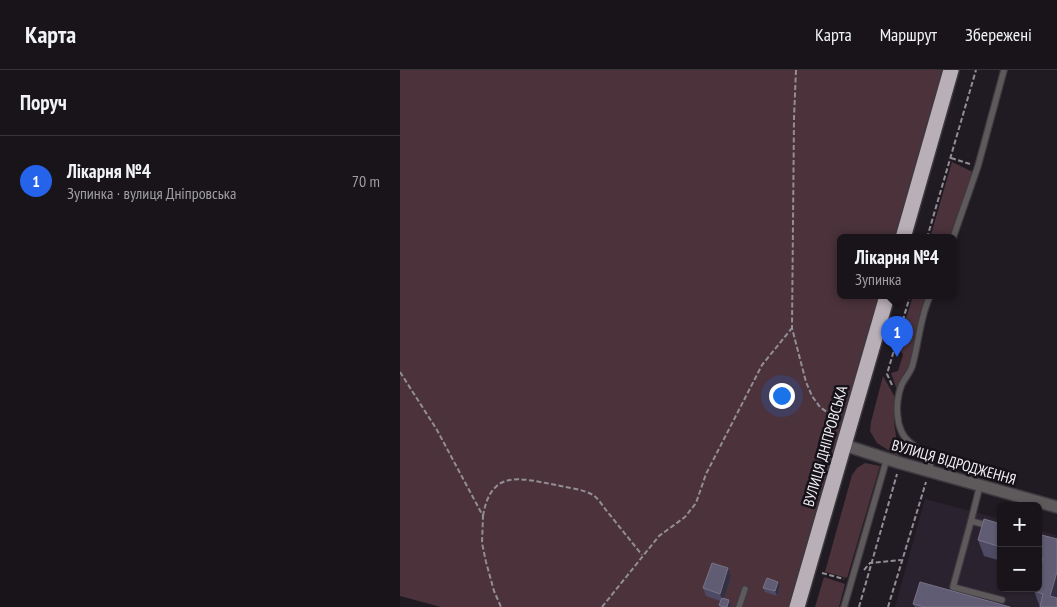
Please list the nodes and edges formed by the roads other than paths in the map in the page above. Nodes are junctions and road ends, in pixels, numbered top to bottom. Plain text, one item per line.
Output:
1 (951, 70) edge
2 (1004, 70) edge
3 (904, 234) edge
4 (954, 234) edge
5 (886, 299) edge
6 (928, 299) edge
7 (844, 445) junction
8 (887, 458) junction
9 (930, 470) junction
10 (980, 485) junction
11 (1057, 507) edge
12 (971, 521) junction
13 (997, 528) edge
14 (745, 589) dead end
15 (1002, 600) dead end
16 (739, 607) edge
17 (797, 607) edge
18 (844, 607) edge

1 - 3 highway
2 - 4 lane
5 - 7 highway, ВУЛИЦЯ ДНІПРОВСЬКА
6 - 9 lane
7 - 8 street, ВУЛИЦЯ ВІДРОДЖЕННЯ
7 - 17 highway, ВУЛИЦЯ ДНІПРОВСЬКА
8 - 9 street, ВУЛИЦЯ ВІДРОДЖЕННЯ
8 - 18 lane
9 - 10 street, ВУЛИЦЯ ВІДРОДЖЕННЯ
10 - 11 street, ВУЛИЦЯ ВІДРОДЖЕННЯ
10 - 12 lane
12 - 13 lane
12 - 15 lane
14 - 16 lane

